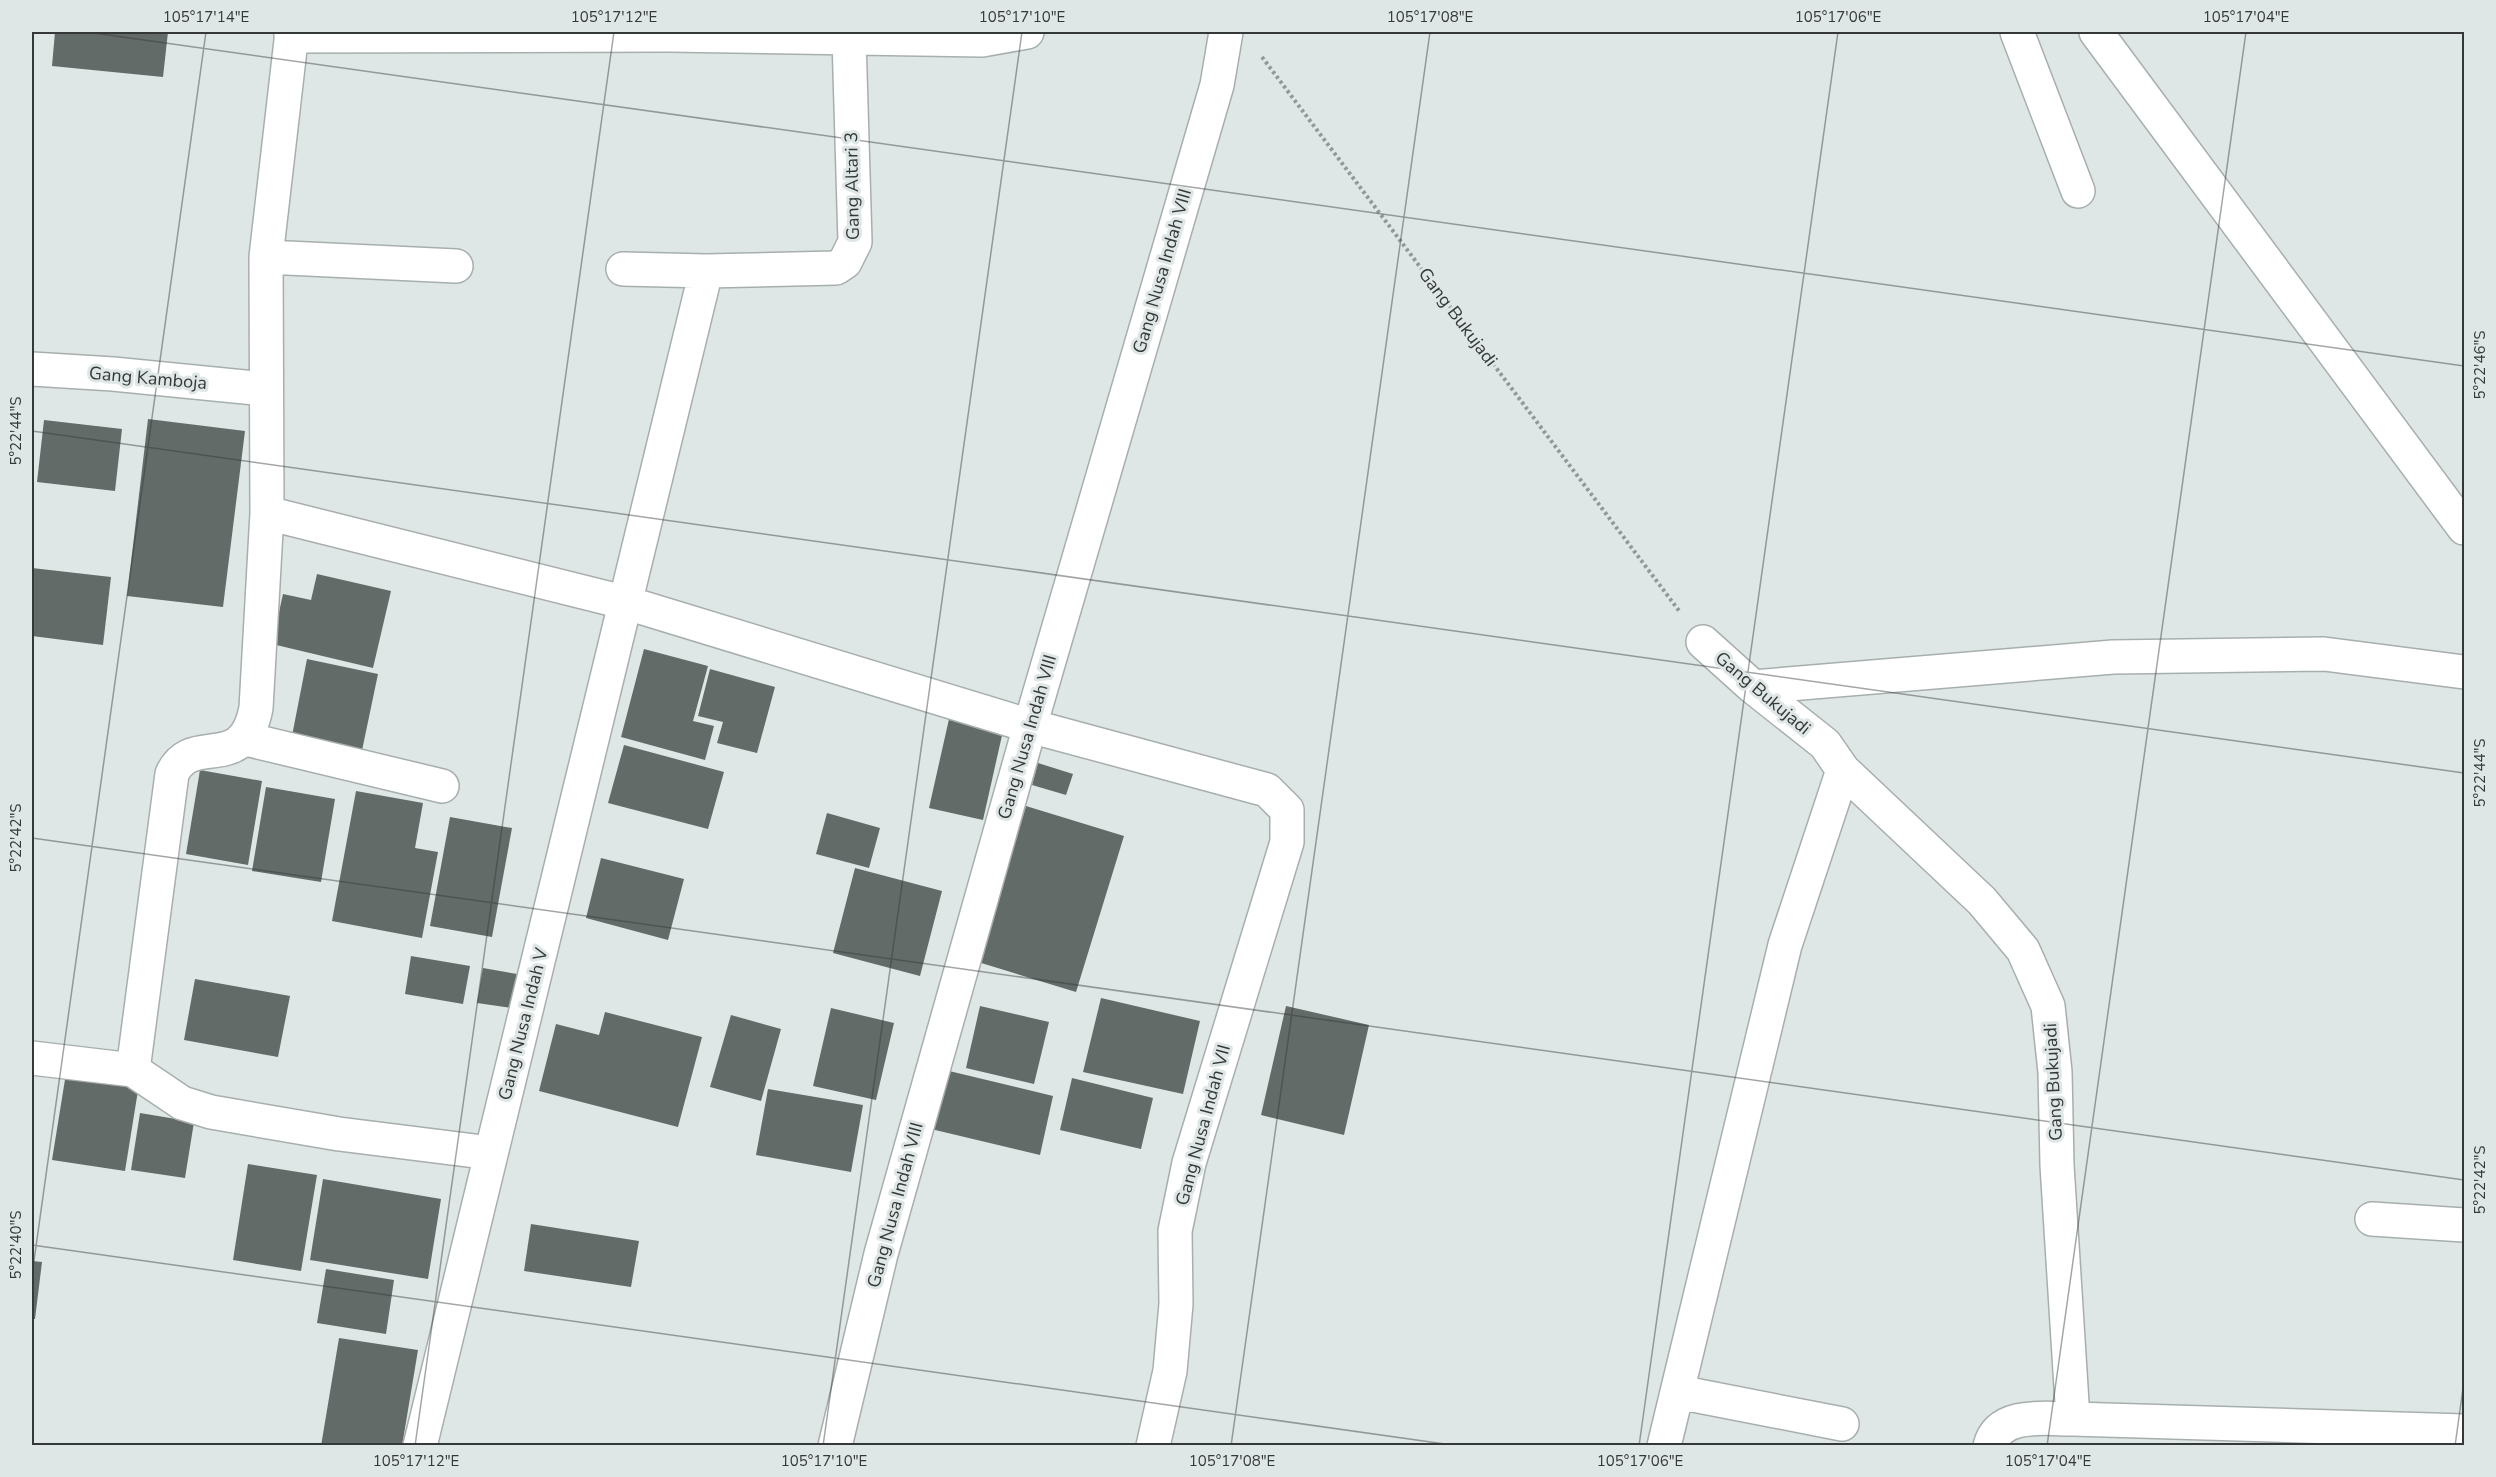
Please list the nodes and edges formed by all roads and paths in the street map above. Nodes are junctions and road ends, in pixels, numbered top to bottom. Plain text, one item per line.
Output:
1 (1027, 32) edge
2 (1226, 32) edge
3 (2017, 32) edge
4 (2096, 32) edge
5 (291, 34) edge
6 (849, 38) junction
7 (1258, 50) dead end
8 (2078, 192) dead end
9 (267, 257) junction
10 (456, 266) dead end
11 (623, 269) dead end
12 (706, 271) junction
13 (32, 369) edge
14 (265, 389) junction
15 (267, 513) junction
16 (2464, 528) edge
17 (627, 603) junction
18 (1703, 642) joint
19 (2464, 672) edge
20 (1753, 687) junction
21 (1030, 726) junction
22 (246, 739) junction
23 (1843, 770) junction
24 (442, 786) dead end
25 (32, 1058) edge
26 (133, 1070) junction
27 (491, 1153) junction
28 (2372, 1219) dead end
29 (2464, 1225) edge
30 (1678, 1392) junction
31 (2073, 1419) junction
32 (1842, 1424) dead end
33 (2464, 1431) edge
34 (2339, 1436) edge
35 (420, 1446) edge
36 (835, 1446) edge
37 (1153, 1446) edge
38 (1664, 1446) edge
39 (1990, 1446) edge

1 - 6 street
2 - 21 street, Gang Nusa Indah VIII
3 - 8 street
4 - 16 street
5 - 6 street
5 - 9 street
6 - 12 street, Gang Altari 3
7 - 18 path, Gang Bukujadi
9 - 10 street
9 - 14 street
11 - 12 street, Gang Altari 3
12 - 17 street
13 - 14 street, Gang Kamboja
14 - 15 street
15 - 17 street
15 - 22 street
17 - 21 street
17 - 27 street, Gang Nusa Indah V
18 - 20 street, Gang Bukujadi
19 - 20 street
20 - 23 street, Gang Bukujadi
21 - 36 street, Gang Nusa Indah VIII
21 - 37 street, Gang Nusa Indah VII
22 - 24 street
22 - 26 street
23 - 30 street
23 - 31 street, Gang Bukujadi
25 - 26 street
26 - 27 street
27 - 35 street, Gang Nusa Indah V
28 - 29 street
30 - 32 street
30 - 38 street
31 - 34 street
31 - 39 street
33 - 34 street

